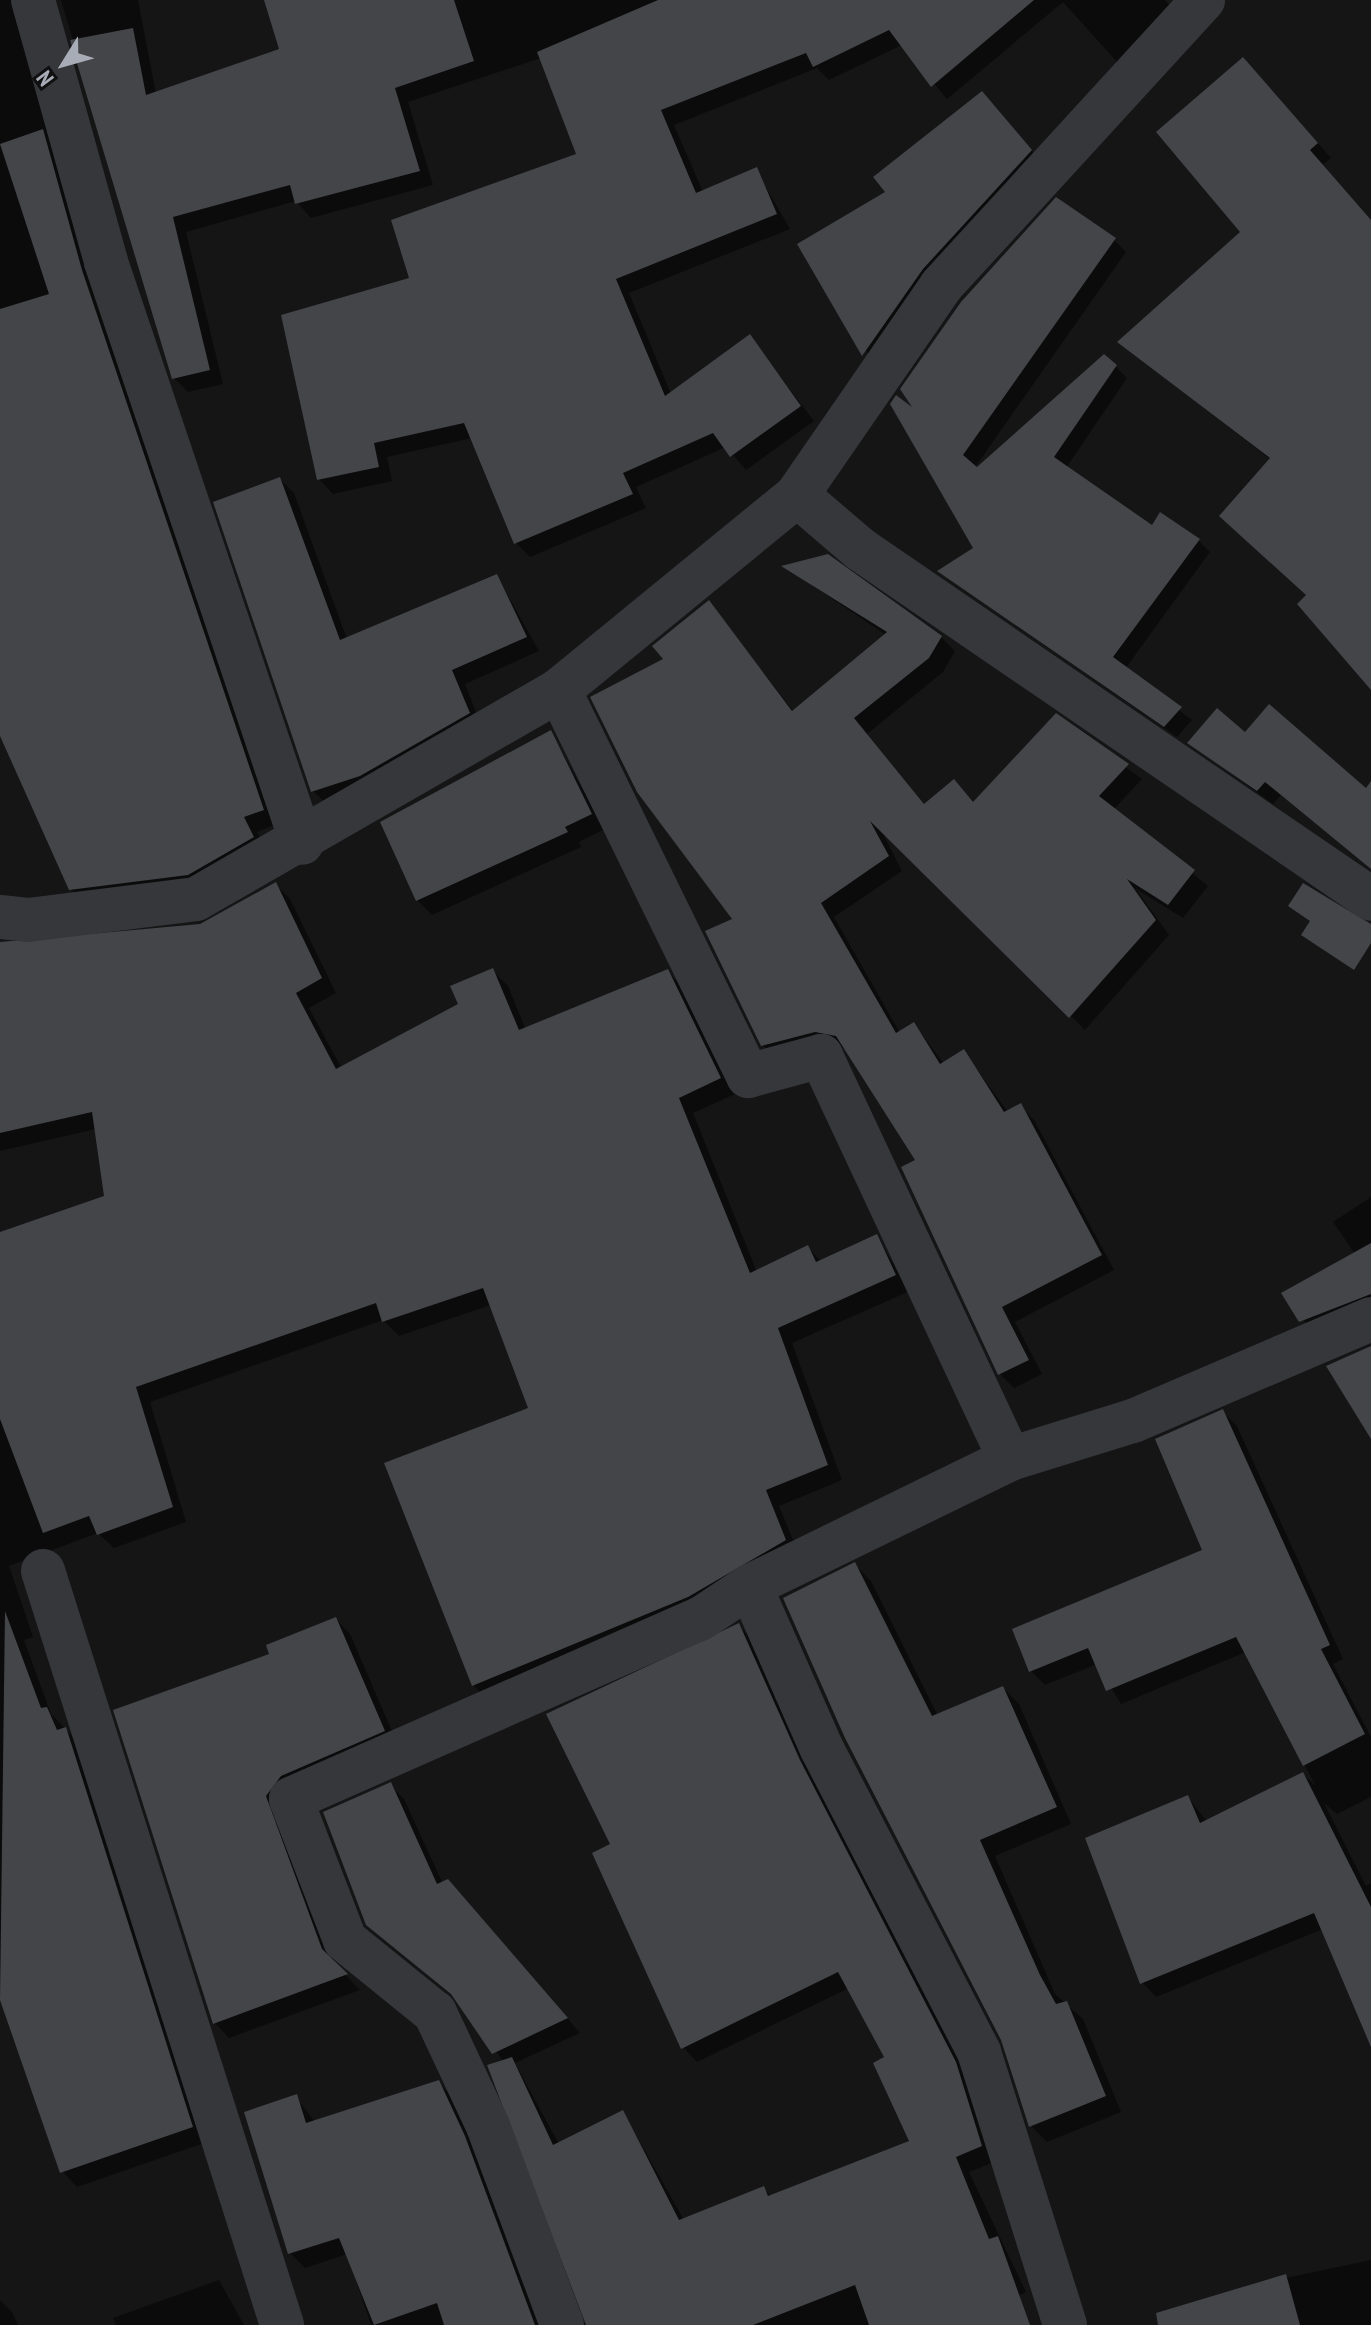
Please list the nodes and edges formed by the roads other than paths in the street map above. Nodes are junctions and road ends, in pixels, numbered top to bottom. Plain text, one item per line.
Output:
1 (33, 0) edge
2 (1203, 0) edge
3 (797, 495) junction
4 (559, 690) junction
5 (302, 843) junction
6 (1371, 899) edge
7 (0, 917) edge
8 (1371, 1319) edge
9 (1010, 1459) junction
10 (43, 1571) dead end
11 (750, 1586) junction
12 (282, 2325) edge
13 (562, 2325) edge
14 (1065, 2325) edge

1 - 5 street
2 - 3 street
3 - 4 street
3 - 6 street
4 - 5 street
4 - 9 street
5 - 7 street
8 - 9 street
9 - 11 street
10 - 12 street
11 - 13 street
11 - 14 street

